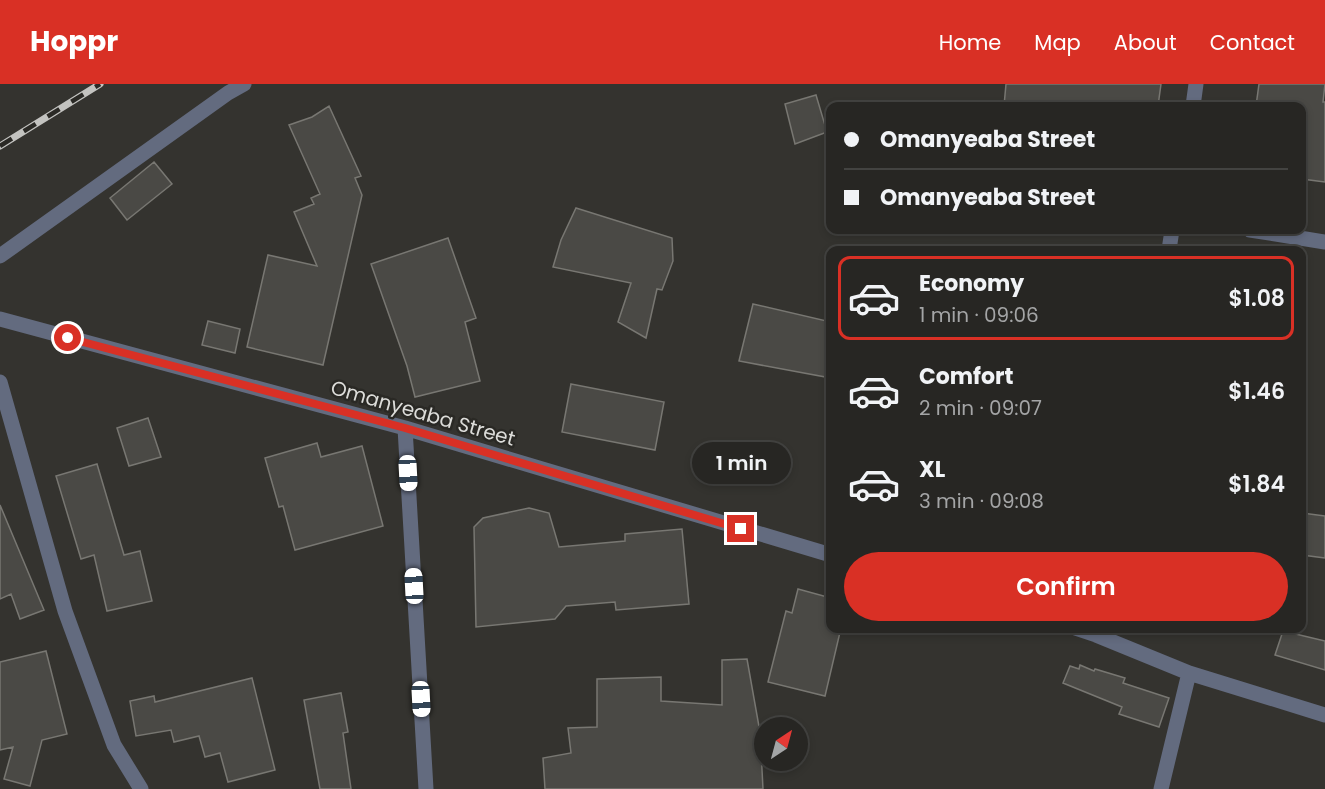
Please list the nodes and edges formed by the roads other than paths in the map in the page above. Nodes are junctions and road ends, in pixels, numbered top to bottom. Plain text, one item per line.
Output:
1 (244, 84) edge
2 (1196, 84) edge
3 (1194, 102) edge
4 (1275, 234) edge
5 (1325, 242) edge
6 (0, 256) edge
7 (0, 319) edge
8 (0, 382) edge
9 (405, 428) junction
10 (826, 554) edge
11 (1099, 633) edge
12 (1189, 673) junction
13 (1325, 715) edge
14 (141, 789) edge
15 (426, 789) edge
16 (1161, 789) edge

1 - 6 street
2 - 3 street
4 - 5 street
7 - 9 street, Omanyeaba Street
8 - 14 street
9 - 10 street, Omanyeaba Street
9 - 15 street
11 - 12 street
12 - 13 street
12 - 16 street

